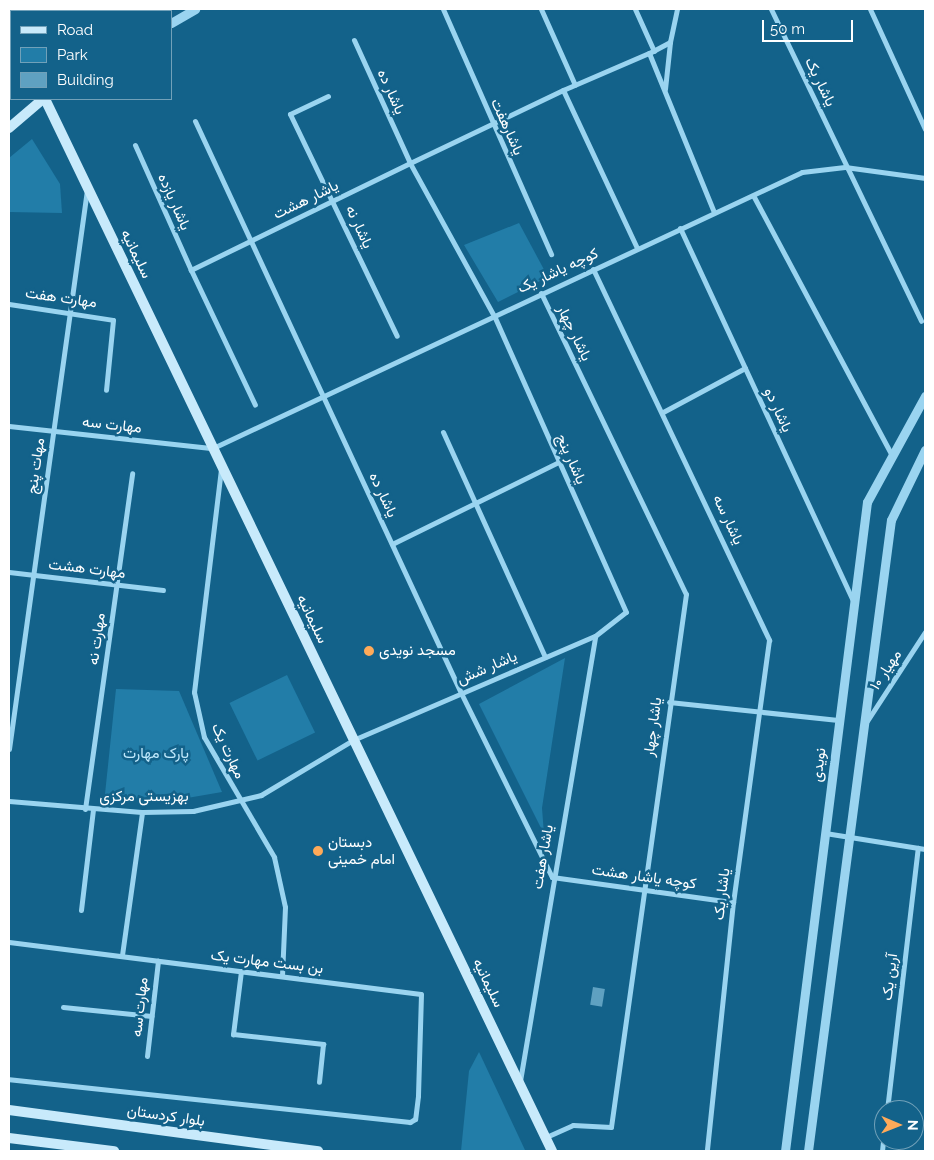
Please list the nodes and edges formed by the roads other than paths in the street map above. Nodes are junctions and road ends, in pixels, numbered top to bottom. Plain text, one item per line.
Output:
1 (195, 9) edge
2 (442, 9) edge
3 (541, 9) edge
4 (635, 9) edge
5 (678, 9) edge
6 (772, 9) edge
7 (870, 9) edge
8 (172, 22) edge
9 (354, 40) dead end
10 (670, 42) junction
11 (651, 52) junction
12 (574, 85) junction
13 (563, 90) junction
14 (665, 90) junction
15 (328, 96) dead end
16 (43, 100) edge
17 (44, 100) edge
18 (195, 121) dead end
19 (492, 124) junction
20 (9, 128) edge
21 (925, 129) edge
22 (135, 145) dead end
23 (410, 163) junction
24 (845, 167) junction
25 (925, 178) edge
26 (87, 187) junction
27 (754, 197) junction
28 (333, 200) junction
29 (714, 212) junction
30 (680, 228) junction
31 (251, 241) junction
32 (637, 248) junction
33 (551, 254) dead end
34 (593, 269) junction
35 (191, 270) junction
36 (542, 293) junction
37 (9, 304) edge
38 (69, 312) junction
39 (494, 316) junction
40 (921, 321) dead end
41 (397, 336) dead end
42 (745, 368) junction
43 (106, 390) dead end
44 (323, 396) junction
45 (925, 396) edge
46 (255, 405) dead end
47 (663, 412) junction
48 (9, 426) edge
49 (53, 431) junction
50 (443, 432) dead end
51 (213, 448) junction
52 (925, 450) edge
53 (891, 454) junction
54 (559, 462) junction
55 (222, 466) junction
56 (132, 473) dead end
57 (475, 502) junction
58 (392, 544) junction
59 (9, 572) edge
60 (33, 575) junction
61 (117, 585) junction
62 (163, 590) dead end
63 (854, 602) junction
64 (626, 612) joint
65 (925, 632) edge
66 (594, 636) junction
67 (769, 640) joint
68 (545, 657) junction
69 (461, 693) junction
70 (9, 700) edge
71 (15, 701) junction
72 (669, 702) junction
73 (758, 714) junction
74 (838, 720) junction
75 (867, 721) junction
76 (353, 740) junction
77 (9, 749) edge
78 (238, 800) junction
79 (9, 801) edge
80 (86, 809) junction
81 (93, 810) junction
82 (142, 812) junction
83 (825, 833) junction
84 (852, 839) junction
85 (918, 848) junction
86 (925, 849) edge
87 (552, 877) junction
88 (644, 890) junction
89 (733, 902) junction
90 (81, 910) dead end
91 (9, 942) edge
92 (122, 955) junction
93 (158, 961) junction
94 (241, 971) junction
95 (282, 976) junction
96 (63, 1007) dead end
97 (152, 1016) junction
98 (147, 1056) dead end
99 (9, 1079) edge
100 (319, 1082) dead end
101 (519, 1084) junction
102 (888, 1100) edge
103 (9, 1110) edge
104 (9, 1138) edge
105 (545, 1138) junction
106 (114, 1151) edge
107 (318, 1151) edge
108 (552, 1151) edge
109 (707, 1151) edge
110 (785, 1151) edge
111 (808, 1151) edge

1 - 8 street
2 - 19 street, یاشارهفت
3 - 12 street
4 - 11 street
5 - 10 street
6 - 24 street, یاشار یک
7 - 21 street
9 - 23 street, یاشار ده
10 - 11 street
10 - 14 street
11 - 12 street
11 - 14 street
12 - 13 street
13 - 19 street
13 - 32 street
14 - 29 street
15 - 28 street, یاشار نه
16 - 20 main road
17 - 26 main road, سلیمانیه
18 - 31 street, یاشار ده
19 - 23 street
19 - 33 street, یاشارهفت
22 - 35 street, یاشار یازده
23 - 28 street, یاشار هشت
23 - 39 street
24 - 25 street, کوچه یاشار یک
24 - 27 street, کوچه یاشار یک
24 - 40 street, یاشار یک
26 - 38 street, مهات پنج
26 - 51 main road, سلیمانیه
27 - 29 street, کوچه یاشار یک
27 - 53 street
28 - 31 street, یاشار هشت
28 - 41 street, یاشار نه
29 - 30 street, کوچه یاشار یک
30 - 32 street, کوچه یاشار یک
30 - 42 street, یاشار دو
31 - 35 street, یاشار هشت
31 - 44 street, یاشار ده
32 - 34 street, کوچه یاشار یک
34 - 36 street, کوچه یاشار یک
34 - 47 street, یاشار سه
35 - 46 street
36 - 39 street, کوچه یاشار یک
36 - 72 street, یاشار چهار
37 - 38 street, مهارت هفت
38 - 43 street, مهارت هفت
38 - 49 street, مهات پنج
39 - 44 street, کوچه یاشار یک
39 - 54 street, یاشار پنج
42 - 47 street
42 - 63 street, یاشار دو
44 - 51 street, کوچه یاشار یک
44 - 58 street, یاشار ده
45 - 53 street, نویدی
47 - 67 street, یاشار سه
48 - 49 street, مهارت سه
49 - 51 street, مهارت سه
49 - 60 street, مهات پنج
50 - 57 street
51 - 55 main road, سلیمانیه
52 - 75 street
53 - 63 street, نویدی
54 - 57 street
54 - 64 street, یاشار پنج
55 - 76 main road, سلیمانیه
55 - 78 street, مهارت یک
56 - 61 street, مهارت نه
57 - 58 street
57 - 68 street
58 - 69 street, یاشار ده
59 - 60 street, مهارت هشت
60 - 61 street, مهارت هشت
60 - 71 street, مهات پنج
61 - 62 street, مهارت هشت
61 - 80 street, مهارت نه
63 - 74 street, نویدی
64 - 66 street, یاشار شش
65 - 75 street, مهیار ۱۰
66 - 68 street, یاشار شش
66 - 87 street, یاشار هفت
67 - 73 street, یاشار یک
68 - 69 street, یاشار شش
69 - 76 street, یاشار شش
69 - 87 street, یاشار ده
70 - 71 street
71 - 77 street, مهات پنج
72 - 73 street
72 - 88 street, یاشار چهار
73 - 74 street
73 - 89 street, یاشار یک
74 - 83 street, نویدی
75 - 84 street
76 - 78 street, بهزیستی مرکزی
76 - 101 main road, سلیمانیه
78 - 82 street, بهزیستی مرکزی
78 - 95 street, مهارت یک
79 - 80 street, بهزیستی مرکزی
80 - 81 street, بهزیستی مرکزی
81 - 82 street, بهزیستی مرکزی
81 - 90 street
82 - 92 street
83 - 84 street
83 - 110 street, نویدی
84 - 85 street
84 - 111 street
85 - 86 street
85 - 102 street, آرین یک
87 - 88 street, کوچه یاشار هشت
87 - 101 street, یاشار هفت
88 - 89 street, کوچه یاشار هشت
88 - 105 street, یاشار چهار
89 - 109 street, یاشار یک
91 - 92 street, بن بست مهارت یک
92 - 93 street, بن بست مهارت یک
93 - 94 street, بن بست مهارت یک
93 - 97 street, مهارت سه
94 - 95 street, بن بست مهارت یک
94 - 100 street
95 - 99 street, بن بست مهارت یک
96 - 97 street
97 - 98 street, مهارت سه
101 - 105 main road, سلیمانیه
103 - 107 main road, بلوار کردستان
104 - 106 main road
105 - 108 main road, سلیمانیه

